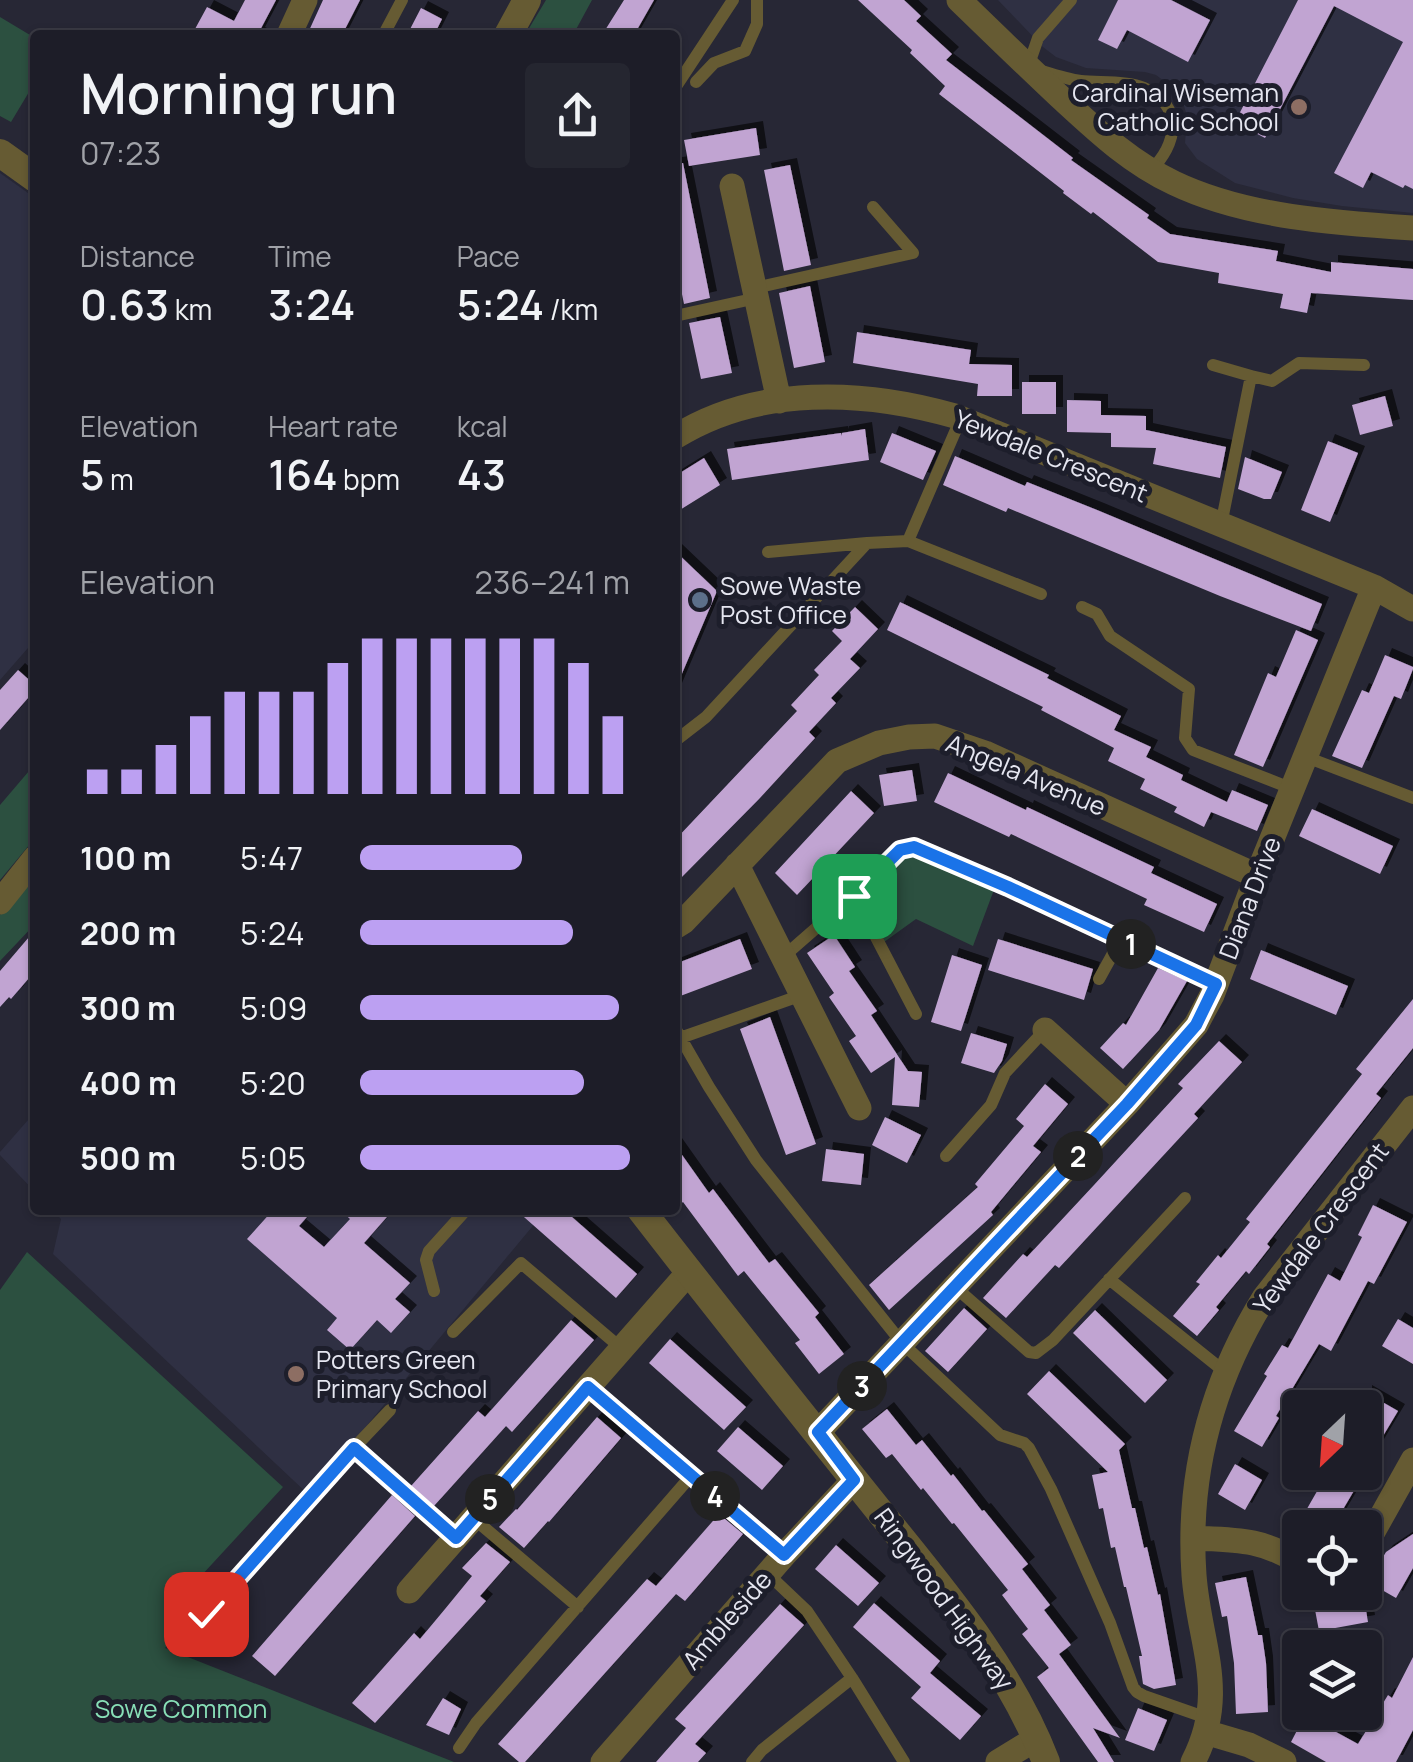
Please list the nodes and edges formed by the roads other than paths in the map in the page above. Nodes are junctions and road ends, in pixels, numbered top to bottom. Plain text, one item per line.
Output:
1 (305, 0) edge
2 (402, 0) edge
3 (528, 0) edge
4 (756, 0) edge
5 (960, 0) edge
6 (730, 1) edge
7 (1066, 2) edge
8 (291, 30) edge
9 (386, 30) edge
10 (511, 30) edge
11 (1028, 67) junction
12 (680, 80) edge
13 (696, 82) dead end
14 (0, 154) edge
15 (1150, 171) junction
16 (30, 175) edge
17 (732, 186) dead end
18 (873, 207) dead end
19 (1413, 228) edge
20 (756, 293) junction
21 (680, 315) edge
22 (1213, 365) dead end
23 (1364, 365) dead end
24 (1251, 376) junction
25 (779, 401) junction
26 (961, 418) junction
27 (680, 435) edge
28 (1220, 525) junction
29 (908, 541) junction
30 (868, 543) junction
31 (768, 552) dead end
32 (1374, 587) junction
33 (1041, 594) dead end
34 (1082, 607) dead end
35 (1413, 609) edge
36 (680, 737) edge
37 (1306, 757) junction
38 (1293, 789) junction
39 (1413, 798) edge
40 (30, 864) edge
41 (737, 864) junction
42 (1258, 876) junction
43 (854, 896) junction
44 (0, 902) edge
45 (680, 924) edge
46 (1121, 939) junction
47 (783, 957) junction
48 (1100, 980) dead end
49 (1216, 984) junction
50 (802, 995) junction
51 (916, 1014) dead end
52 (1045, 1030) joint
53 (680, 1032) edge
54 (680, 1036) edge
55 (1127, 1104) junction
56 (858, 1108) dead end
57 (1413, 1108) edge
58 (946, 1156) dead end
59 (1185, 1198) dead end
60 (461, 1215) edge
61 (646, 1215) edge
62 (689, 1272) junction
63 (1109, 1279) junction
64 (955, 1286) junction
65 (434, 1291) dead end
66 (453, 1332) dead end
67 (902, 1343) junction
68 (621, 1348) junction
69 (1225, 1372) junction
70 (588, 1387) junction
71 (390, 1410) dead end
72 (818, 1432) junction
73 (354, 1448) junction
74 (1413, 1460) edge
75 (692, 1476) junction
76 (854, 1480) junction
77 (1382, 1516) edge
78 (473, 1518) junction
79 (456, 1538) junction
80 (1194, 1538) junction
81 (1282, 1552) edge
82 (776, 1564) junction
83 (409, 1592) dead end
84 (578, 1607) junction
85 (206, 1614) dead end
86 (852, 1678) junction
87 (1206, 1724) junction
88 (459, 1748) dead end
89 (1042, 1750) edge
90 (603, 1762) edge
91 (752, 1762) edge
92 (904, 1762) edge
93 (998, 1762) edge
94 (1193, 1762) edge
95 (1284, 1762) edge

1 - 8 street
2 - 9 lane
3 - 10 street
4 - 13 lane
5 - 11 street
6 - 12 lane
7 - 11 lane
11 - 15 street
11 - 15 lane
14 - 16 street
15 - 19 street
17 - 20 street
18 - 20 lane
20 - 21 lane
20 - 25 street
22 - 24 lane
23 - 24 lane
24 - 28 lane
25 - 26 street, Yewdale Crescent
25 - 27 street, Yewdale Crescent
26 - 28 street, Yewdale Crescent
26 - 29 lane
28 - 32 street, Yewdale Crescent
29 - 30 lane
29 - 33 lane
30 - 31 lane
30 - 36 lane
32 - 35 street, Yewdale Crescent
32 - 37 street, Diana Drive
34 - 38 lane
37 - 38 street, Diana Drive
37 - 39 lane
38 - 42 street, Diana Drive
40 - 44 street
41 - 42 street, Angela Avenue
41 - 45 street, Angela Avenue
41 - 47 street
42 - 49 street, Diana Drive
43 - 46 lane
43 - 47 lane
43 - 51 lane
46 - 48 lane
46 - 49 lane
47 - 50 street
49 - 55 street, Diana Drive
50 - 53 lane
50 - 56 street
52 - 55 street
52 - 58 lane
54 - 67 lane
55 - 64 street, Diana Drive
57 - 69 street, Yewdale Crescent
59 - 63 lane
60 - 65 lane
61 - 62 street, Ringwood Highway
62 - 68 street
62 - 72 street, Ringwood Highway
63 - 64 lane
63 - 69 lane
64 - 67 street, Diana Drive
66 - 68 lane
67 - 72 street, Diana Drive
67 - 87 lane
68 - 70 street
69 - 80 street, Yewdale Crescent
70 - 75 lane
70 - 78 street
71 - 73 lane
72 - 76 street, Ringwood Highway
73 - 79 lane
73 - 85 lane
74 - 77 street
75 - 82 lane
75 - 84 lane
76 - 82 street, Ambleside
76 - 89 street, Ringwood Highway
78 - 79 street
78 - 84 lane
79 - 83 street
80 - 81 street
80 - 87 street, Yewdale Crescent
82 - 86 lane
82 - 90 street, Ambleside
84 - 88 lane
86 - 91 lane
86 - 92 lane
87 - 94 street, Yewdale Crescent
87 - 95 street
89 - 93 street

